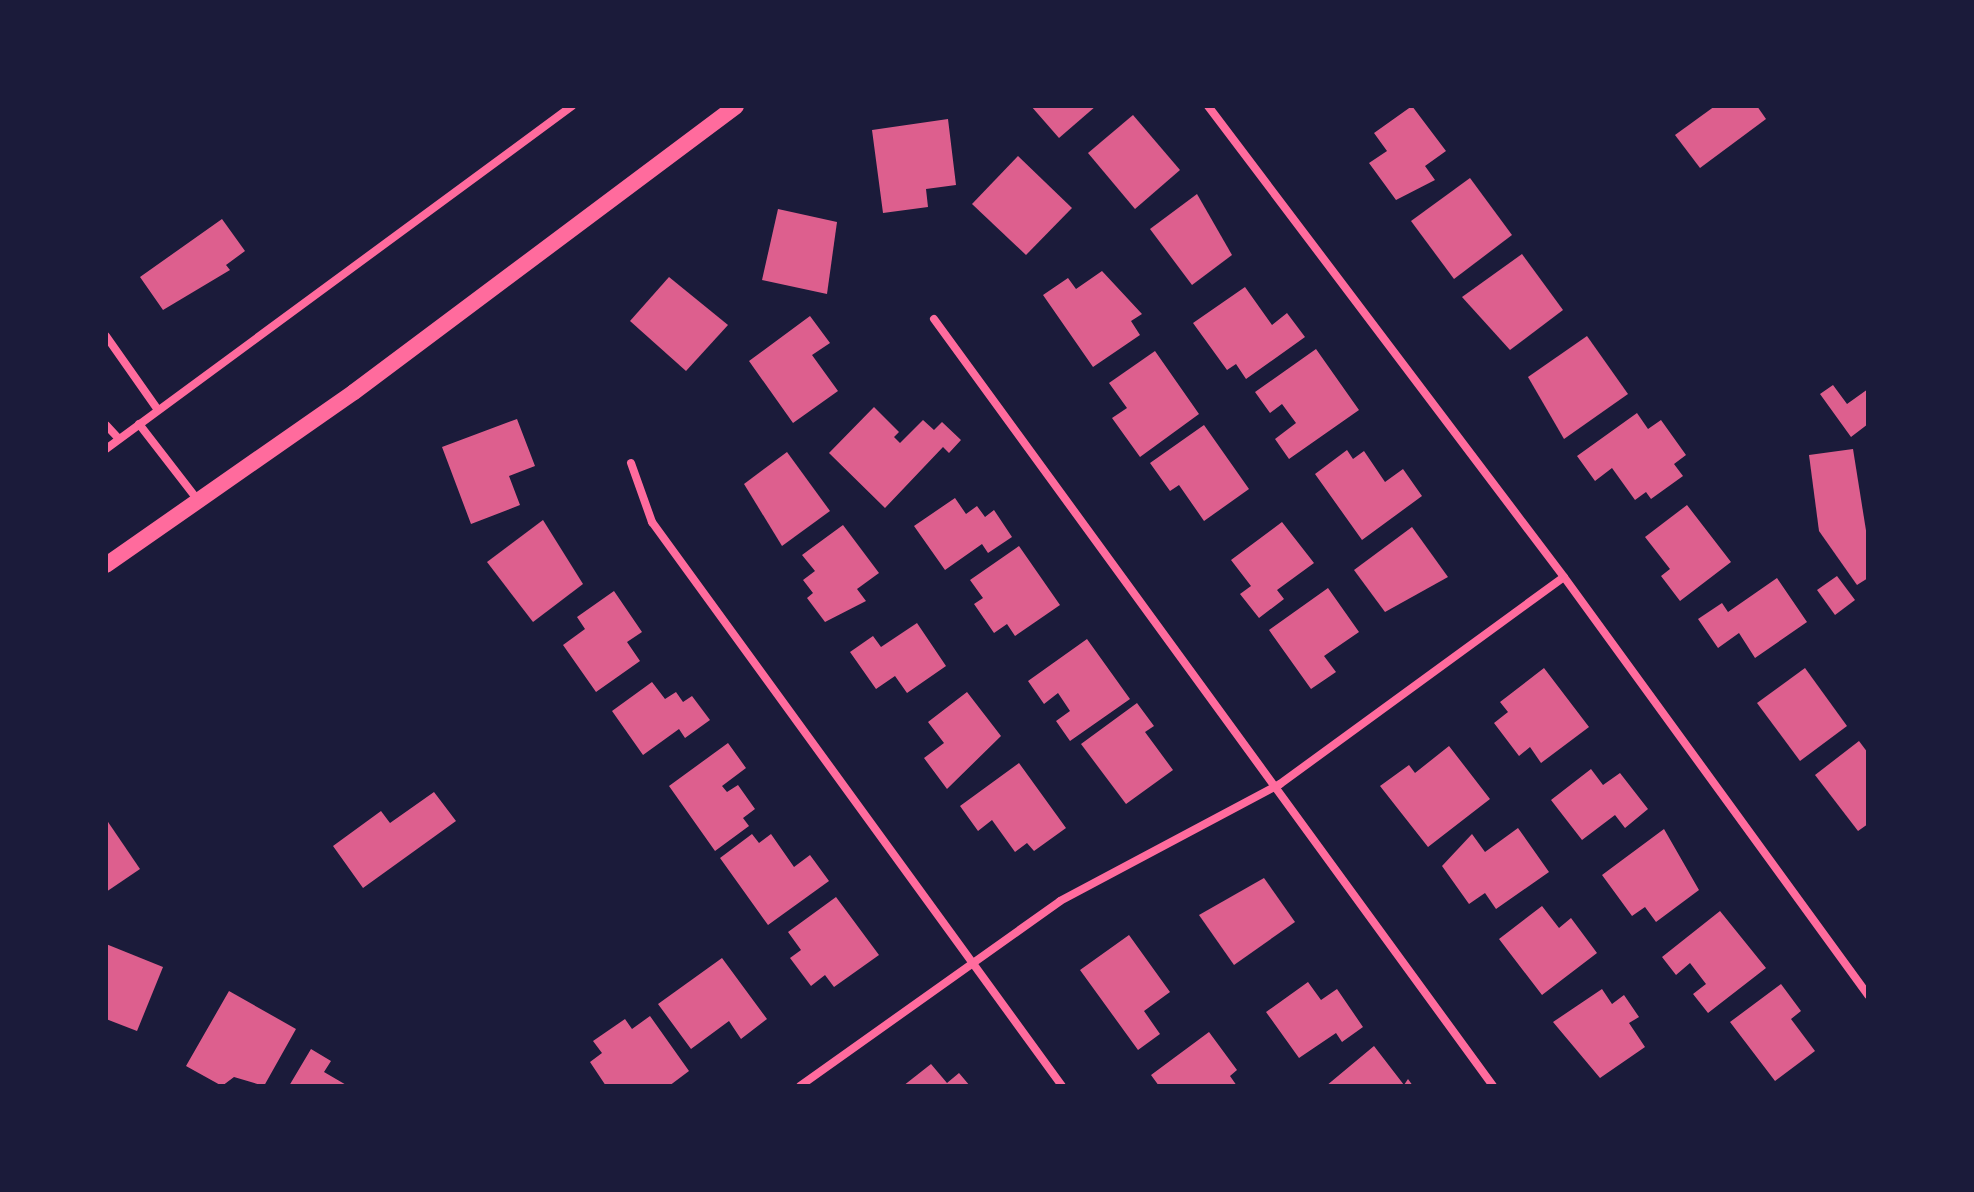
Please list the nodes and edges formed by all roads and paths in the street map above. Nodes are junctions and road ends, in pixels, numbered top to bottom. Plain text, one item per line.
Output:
1 (572, 106) edge
2 (736, 106) edge
3 (1208, 106) edge
4 (934, 319) dead end
5 (106, 336) edge
6 (158, 410) junction
7 (139, 424) junction
8 (106, 425) edge
9 (119, 439) junction
10 (106, 449) edge
11 (631, 463) dead end
12 (197, 499) junction
13 (106, 565) edge
14 (1564, 577) junction
15 (1280, 784) junction
16 (972, 962) junction
17 (1868, 995) edge
18 (800, 1086) edge
19 (1062, 1086) edge
20 (1493, 1086) edge

1 - 6 street
2 - 12 main road
3 - 14 street
4 - 15 street
5 - 6 street
6 - 7 street
7 - 9 street
7 - 12 street
8 - 9 street
9 - 10 street
11 - 16 street
12 - 13 main road
14 - 15 street
14 - 17 street
15 - 16 street
15 - 20 street
16 - 18 street
16 - 19 street

